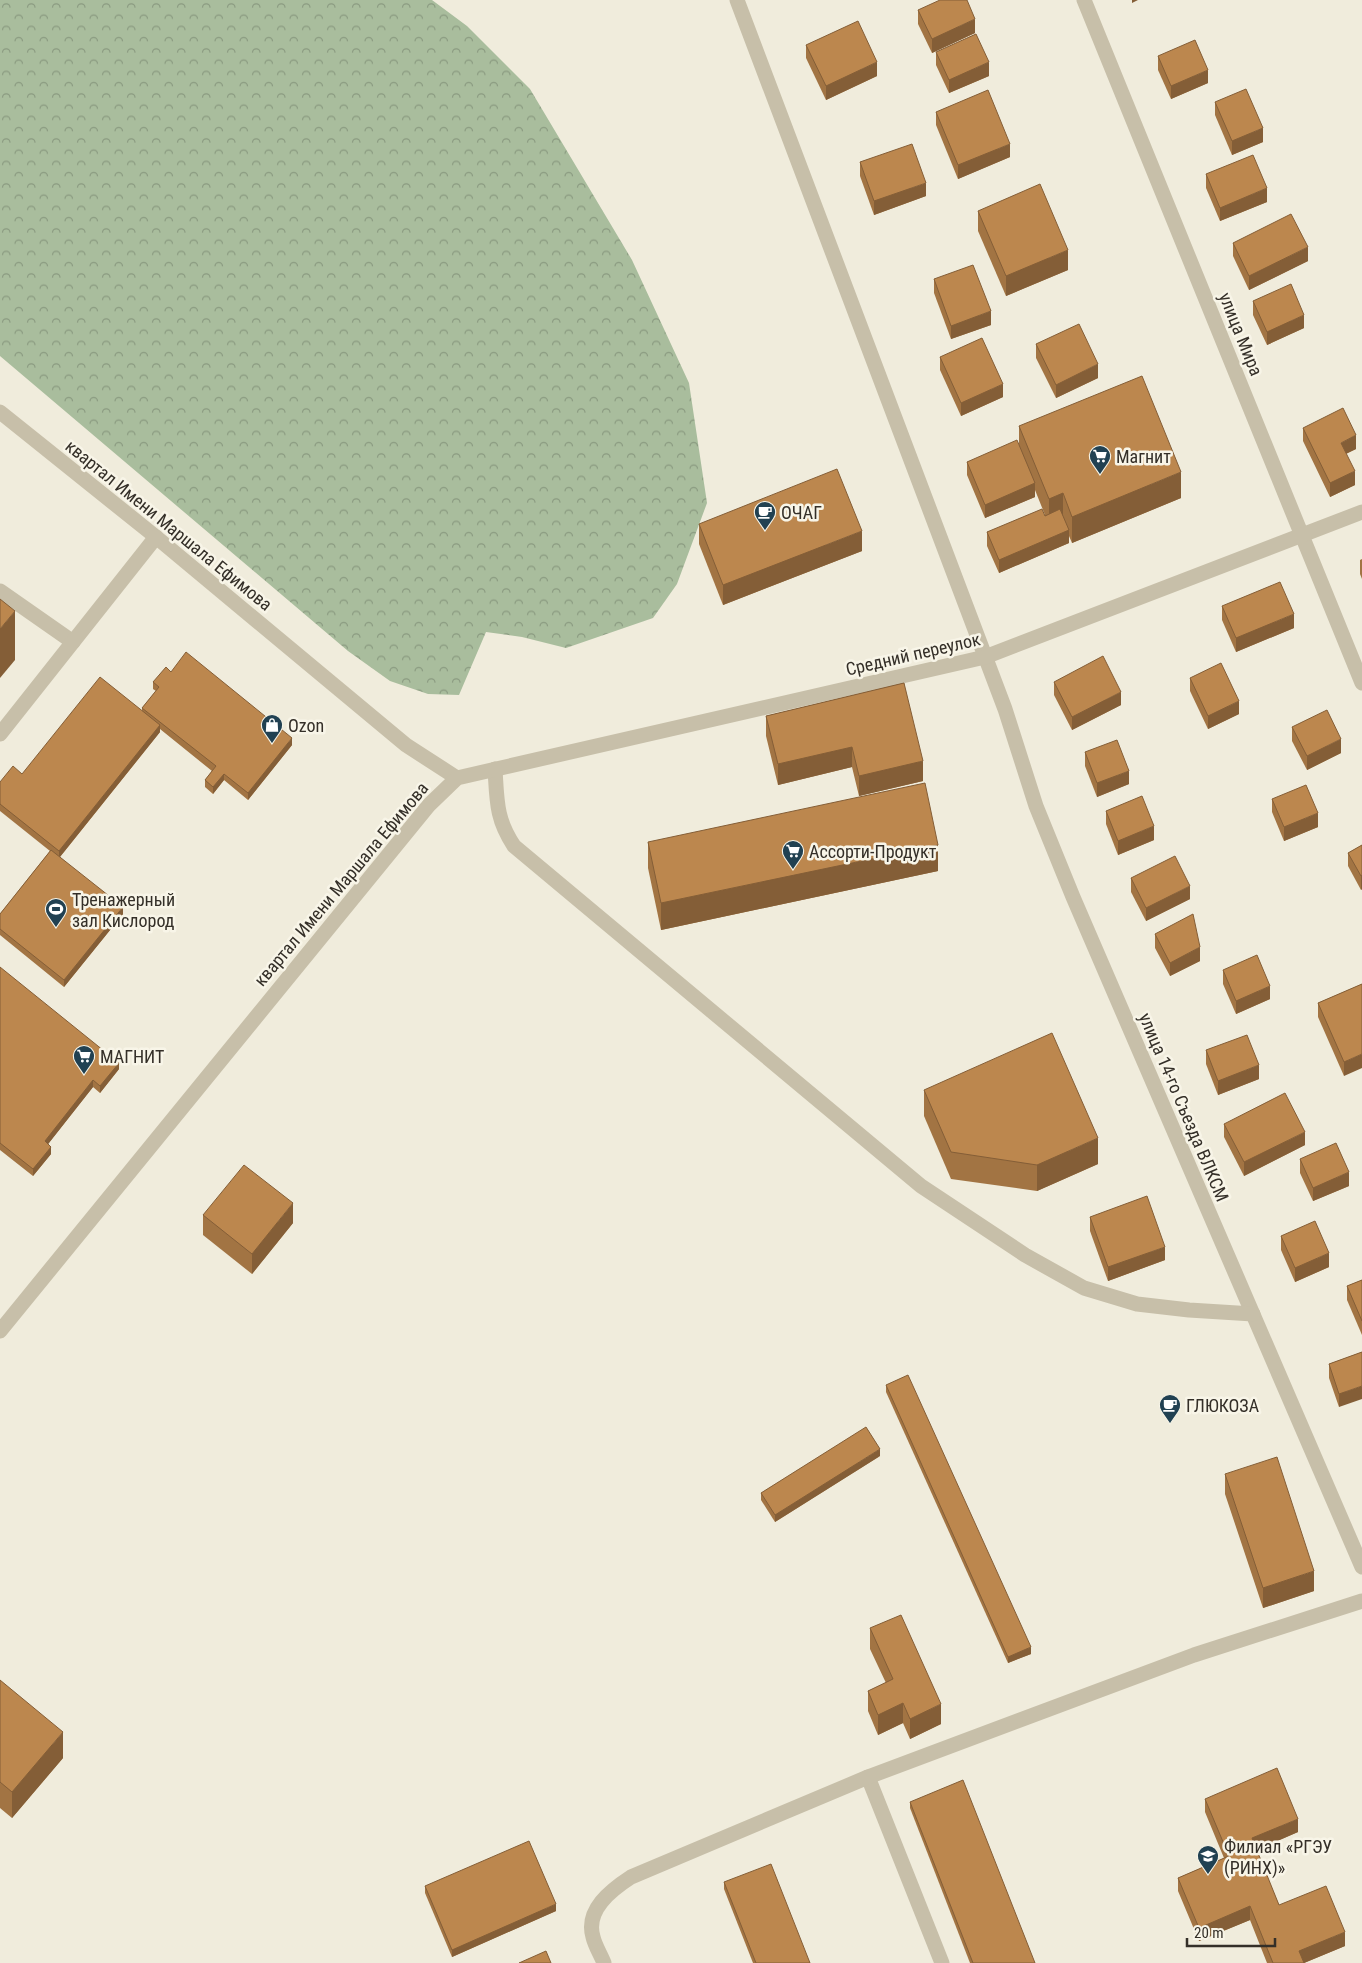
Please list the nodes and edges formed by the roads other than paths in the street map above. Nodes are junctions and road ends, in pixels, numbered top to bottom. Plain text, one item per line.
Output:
1 (737, 0) edge
2 (1084, 0) edge
3 (0, 412) edge
4 (1362, 512) edge
5 (1302, 536) junction
6 (156, 537) junction
7 (0, 591) edge
8 (73, 642) junction
9 (985, 657) junction
10 (1362, 683) edge
11 (0, 734) edge
12 (495, 769) junction
13 (457, 778) junction
14 (1253, 1314) junction
15 (0, 1331) edge
16 (1362, 1567) edge
17 (1362, 1601) edge
18 (868, 1777) junction
19 (604, 1963) edge
20 (942, 1963) edge

1 - 9 street, улица 14-го Съезда ВЛКСМ
2 - 5 street, улица Мира
3 - 6 street, квартал Имени Маршала Ефимова
4 - 5 street, Средний переулок
5 - 9 street, Средний переулок
5 - 10 street, улица Мира
6 - 8 street
6 - 13 street, квартал Имени Маршала Ефимова
7 - 8 street
8 - 11 street
9 - 12 street, Средний переулок
9 - 14 street, улица 14-го Съезда ВЛКСМ
12 - 13 street, Средний переулок
12 - 14 street
13 - 15 street, квартал Имени Маршала Ефимова
14 - 16 street, улица 14-го Съезда ВЛКСМ
17 - 18 street
18 - 19 street
18 - 20 street

